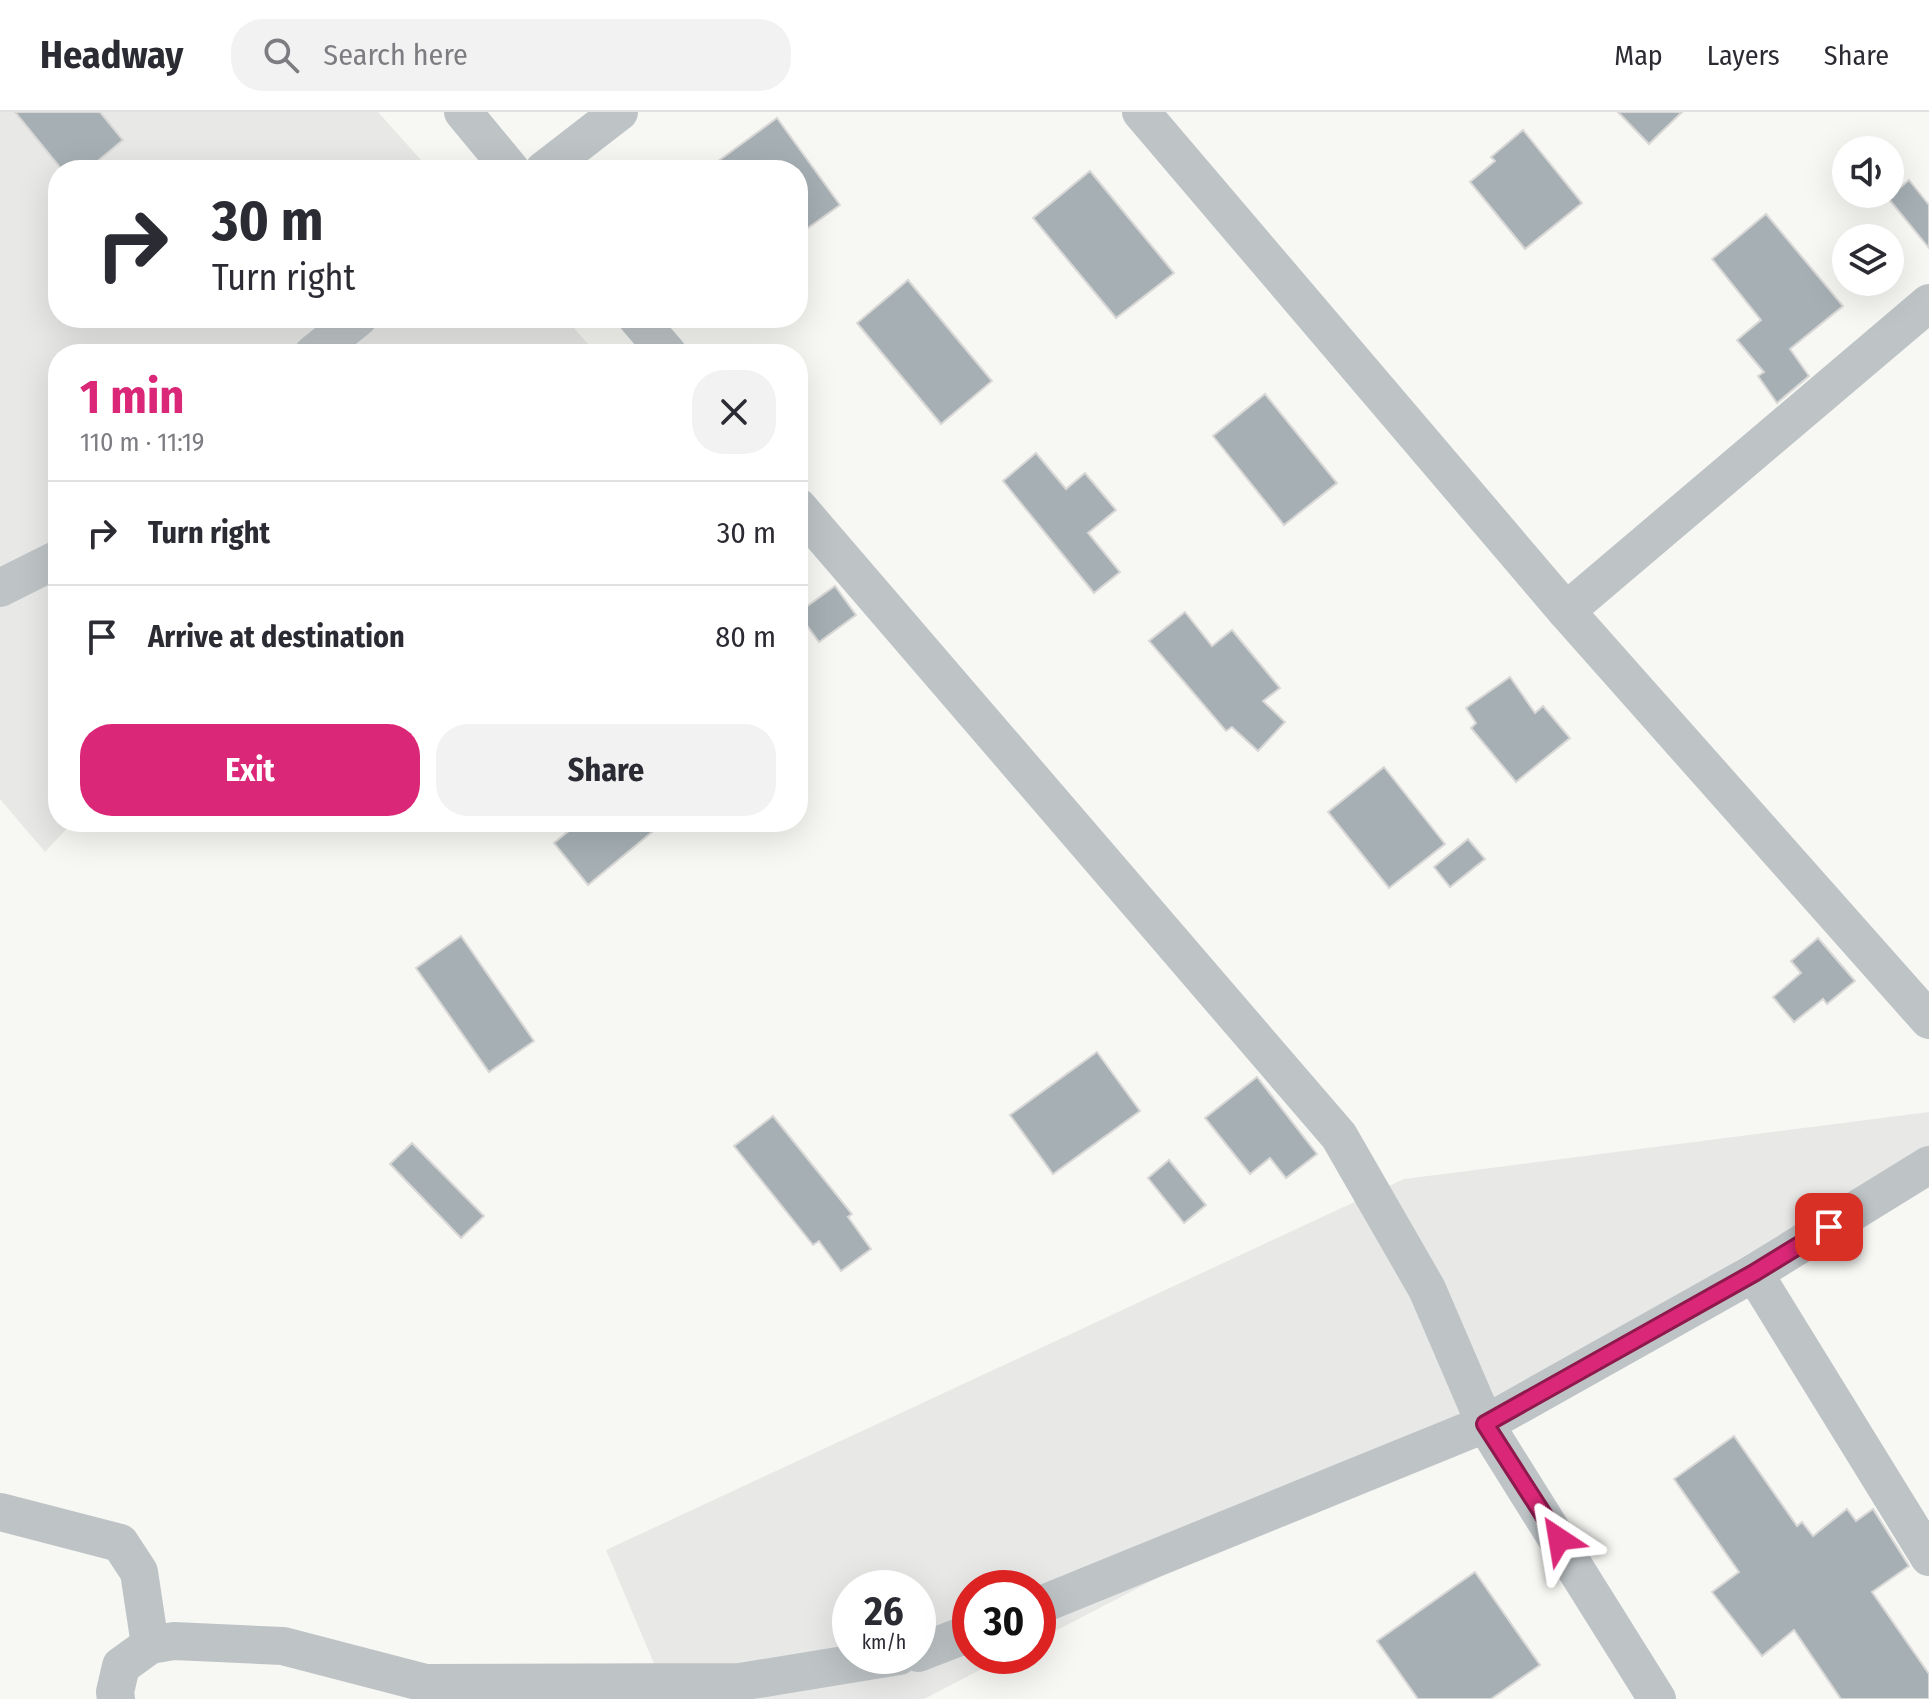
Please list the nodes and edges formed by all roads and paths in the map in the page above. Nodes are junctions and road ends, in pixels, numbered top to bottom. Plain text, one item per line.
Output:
1 (463, 112) edge
2 (619, 112) edge
3 (1141, 112) edge
4 (503, 160) edge
5 (557, 160) edge
6 (1929, 303) edge
7 (346, 328) edge
8 (646, 328) edge
9 (326, 344) edge
10 (659, 344) edge
11 (808, 519) edge
12 (48, 564) edge
13 (0, 588) edge
14 (1566, 611) junction
15 (1929, 1020) edge
16 (1929, 1165) edge
17 (1754, 1273) junction
18 (1485, 1424) junction
19 (0, 1512) edge
20 (1929, 1557) edge
21 (1056, 1599) edge
22 (150, 1645) junction
23 (832, 1667) edge
24 (116, 1699) edge
25 (1657, 1699) edge

1 - 4 street
2 - 5 street
3 - 14 street
6 - 14 street
7 - 9 street
8 - 10 street
11 - 18 street
12 - 13 street
14 - 15 street
16 - 17 street
17 - 18 street
17 - 20 street
18 - 21 street
18 - 25 street
19 - 22 street
22 - 23 street
22 - 24 street

